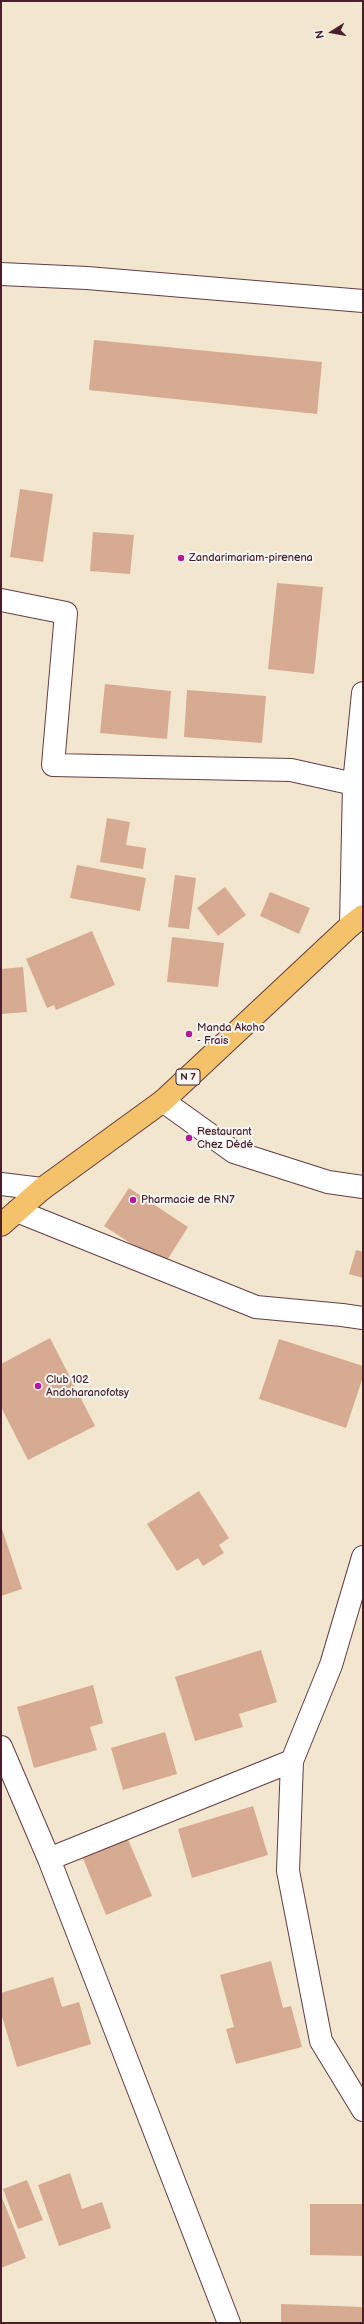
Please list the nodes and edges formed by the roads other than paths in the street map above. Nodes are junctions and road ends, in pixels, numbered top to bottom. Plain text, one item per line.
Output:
1 (1, 274) edge
2 (363, 301) edge
3 (1, 600) edge
4 (363, 693) edge
5 (354, 784) junction
6 (357, 920) edge
7 (163, 1101) junction
8 (1, 1184) edge
9 (363, 1187) edge
10 (42, 1189) junction
11 (9, 1218) edge
12 (363, 1318) edge
13 (363, 1556) edge
14 (1, 1747) edge
15 (292, 1761) junction
16 (48, 1859) junction
17 (363, 2110) edge
18 (230, 2323) edge

1 - 2 street
3 - 5 street
4 - 5 street
5 - 6 street
6 - 7 main road, N 7
7 - 9 street
7 - 10 main road, N 7
8 - 10 street
10 - 11 main road, N 7
11 - 12 street
13 - 15 street
14 - 16 street
15 - 16 street
15 - 17 street
16 - 18 street

